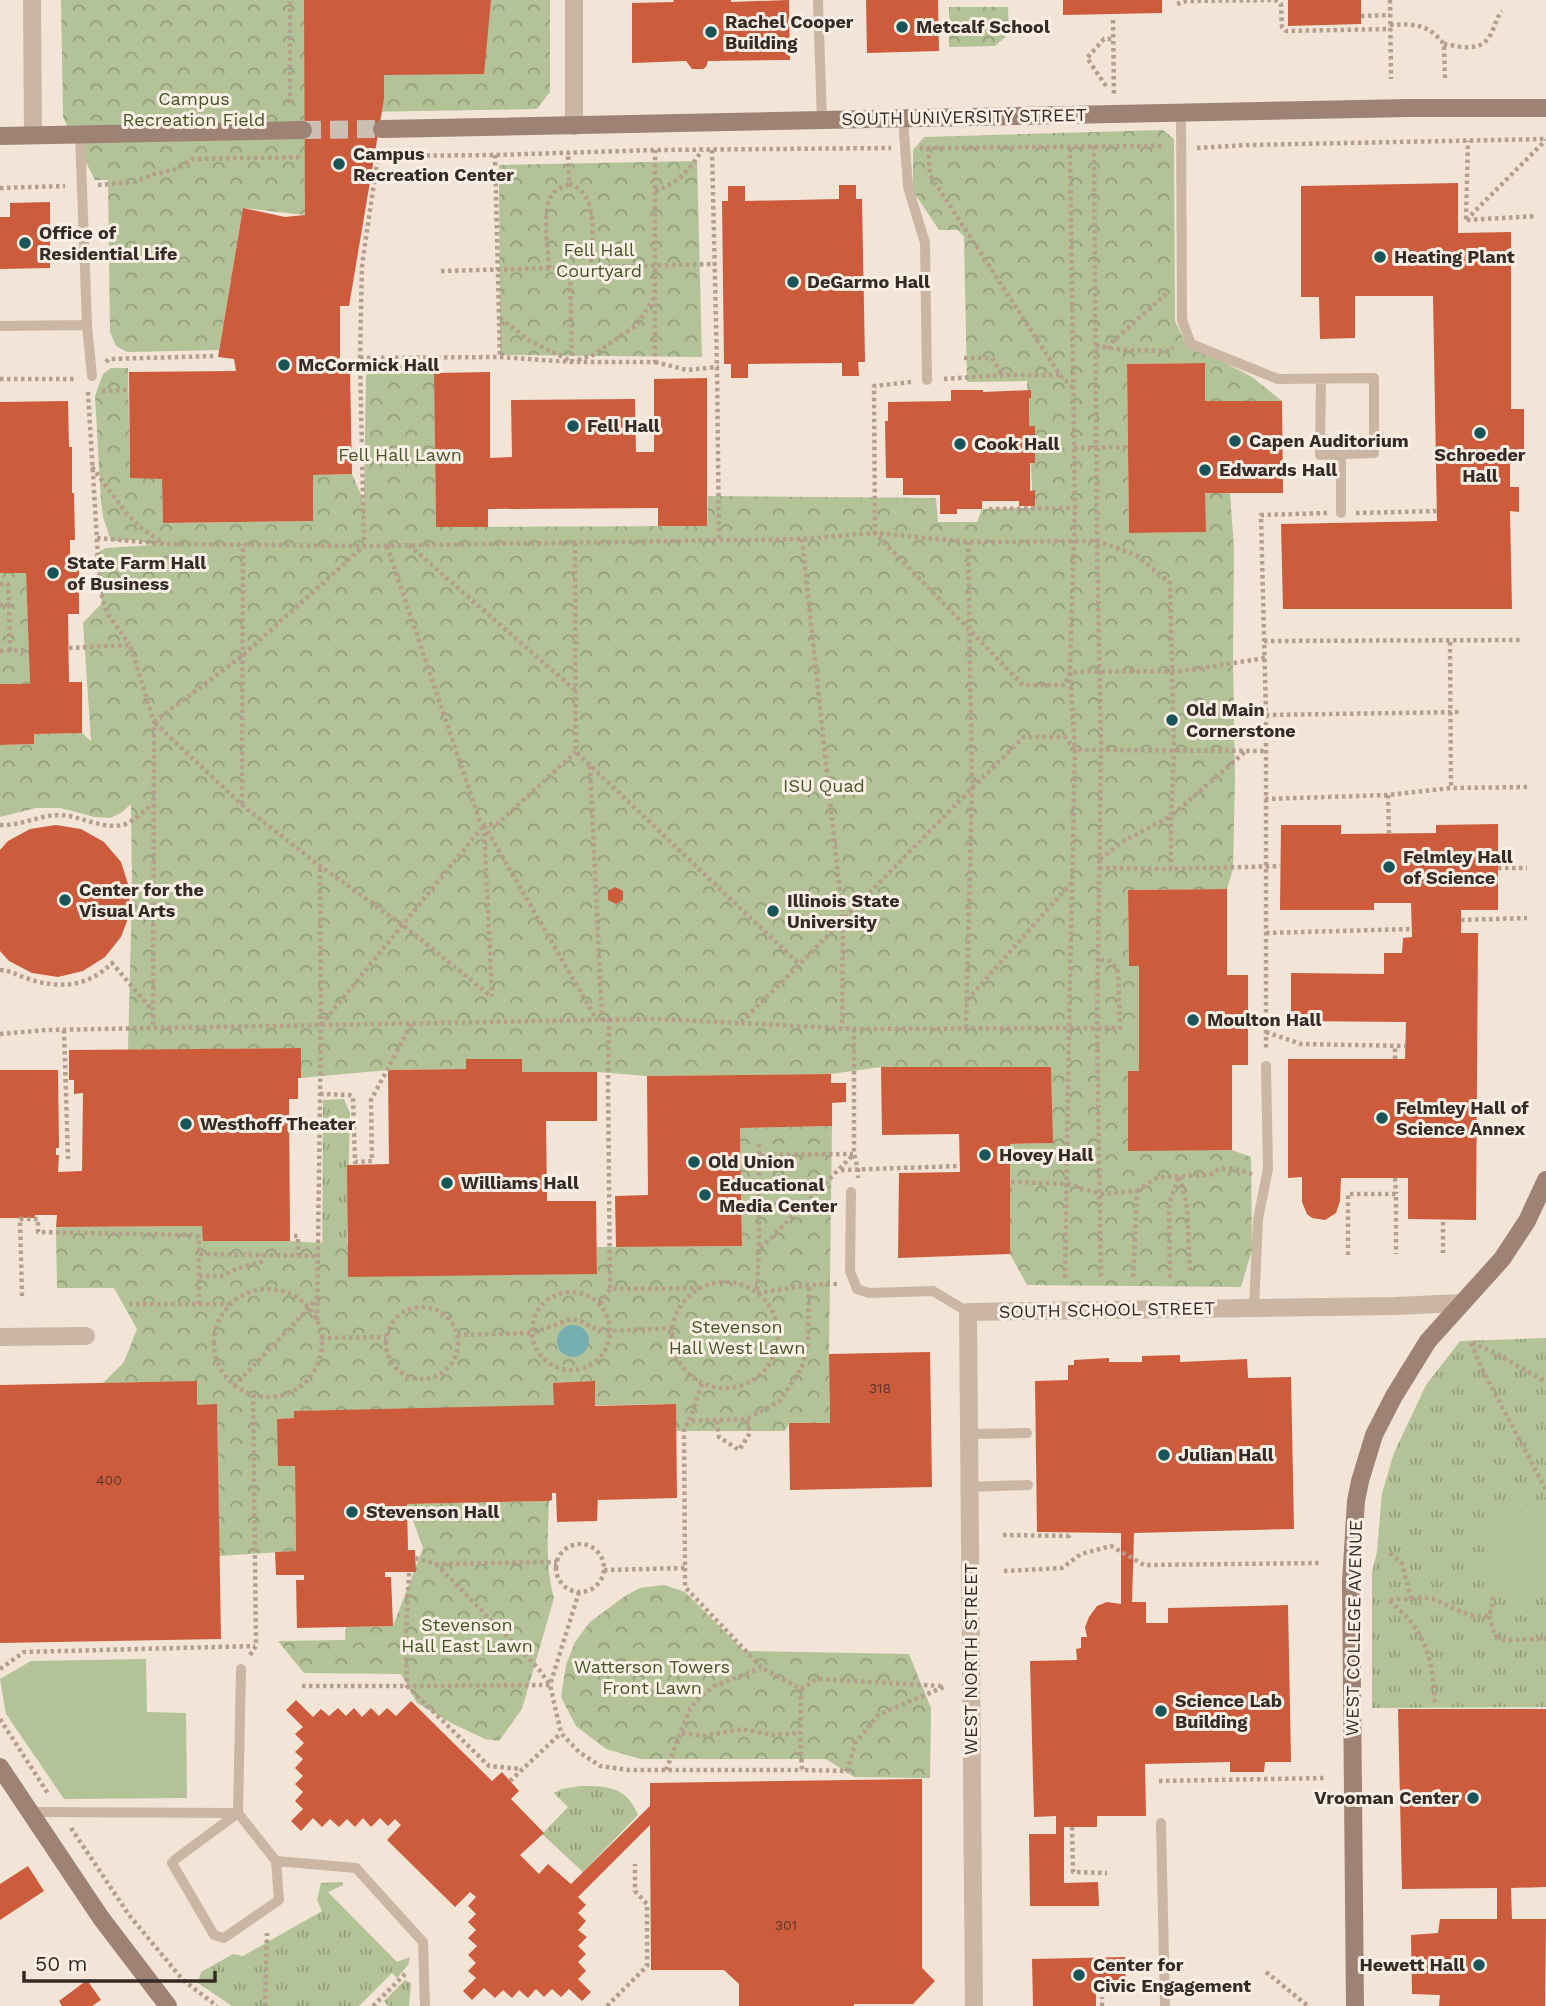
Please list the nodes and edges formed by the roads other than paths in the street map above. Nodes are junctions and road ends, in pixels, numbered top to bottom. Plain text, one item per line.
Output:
1 (32, 0) edge
2 (574, 0) edge
3 (818, 0) edge
4 (1546, 108) edge
5 (1181, 114) junction
6 (903, 118) junction
7 (822, 120) junction
8 (574, 126) junction
9 (382, 129) tunnel mouth
10 (303, 130) tunnel mouth
11 (33, 134) junction
12 (80, 134) junction
13 (0, 136) edge
14 (87, 325) junction
15 (0, 326) edge
16 (92, 376) road end
17 (1321, 379) junction
18 (927, 380) road end
19 (1341, 454) junction
20 (1341, 513) road end
21 (1266, 1066) road end
22 (1546, 1180) edge
23 (851, 1192) dead end
24 (1462, 1303) junction
25 (1254, 1308) junction
26 (968, 1312) junction
27 (86, 1336) dead end
28 (0, 1337) edge
29 (1027, 1433) dead end
30 (969, 1434) junction
31 (1028, 1485) dead end
32 (969, 1487) junction
33 (241, 1669) dead end
34 (0, 1767) edge
35 (29, 1812) junction
36 (238, 1813) junction
37 (1161, 1823) dead end
38 (276, 1861) junction
39 (168, 2006) edge
40 (425, 2006) edge
41 (974, 2006) edge
42 (1165, 2006) edge
43 (1355, 2006) edge

1 - 11 street
2 - 8 street
3 - 7 lane
4 - 5 street, SOUTH UNIVERSITY STREET
5 - 6 street, SOUTH UNIVERSITY STREET
5 - 17 lane
6 - 7 street, SOUTH UNIVERSITY STREET
6 - 18 lane
7 - 8 street, SOUTH UNIVERSITY STREET
8 - 9 street, SOUTH UNIVERSITY STREET
10 - 12 street
11 - 12 street
11 - 13 street
12 - 14 lane
14 - 15 lane
14 - 16 lane
17 - 19 lane
17 - 19 lane
19 - 20 lane
21 - 25 lane
22 - 24 street, WEST COLLEGE AVENUE
23 - 26 lane
24 - 25 street, SOUTH SCHOOL STREET
24 - 43 street, WEST COLLEGE AVENUE
25 - 26 street, SOUTH SCHOOL STREET
26 - 30 street, WEST NORTH STREET
27 - 28 street
29 - 30 lane
30 - 32 street, WEST NORTH STREET
31 - 32 lane
32 - 41 street, WEST NORTH STREET
33 - 36 lane
34 - 35 street
35 - 36 lane
35 - 39 street
36 - 38 lane
36 - 38 lane
37 - 42 lane
38 - 40 lane

